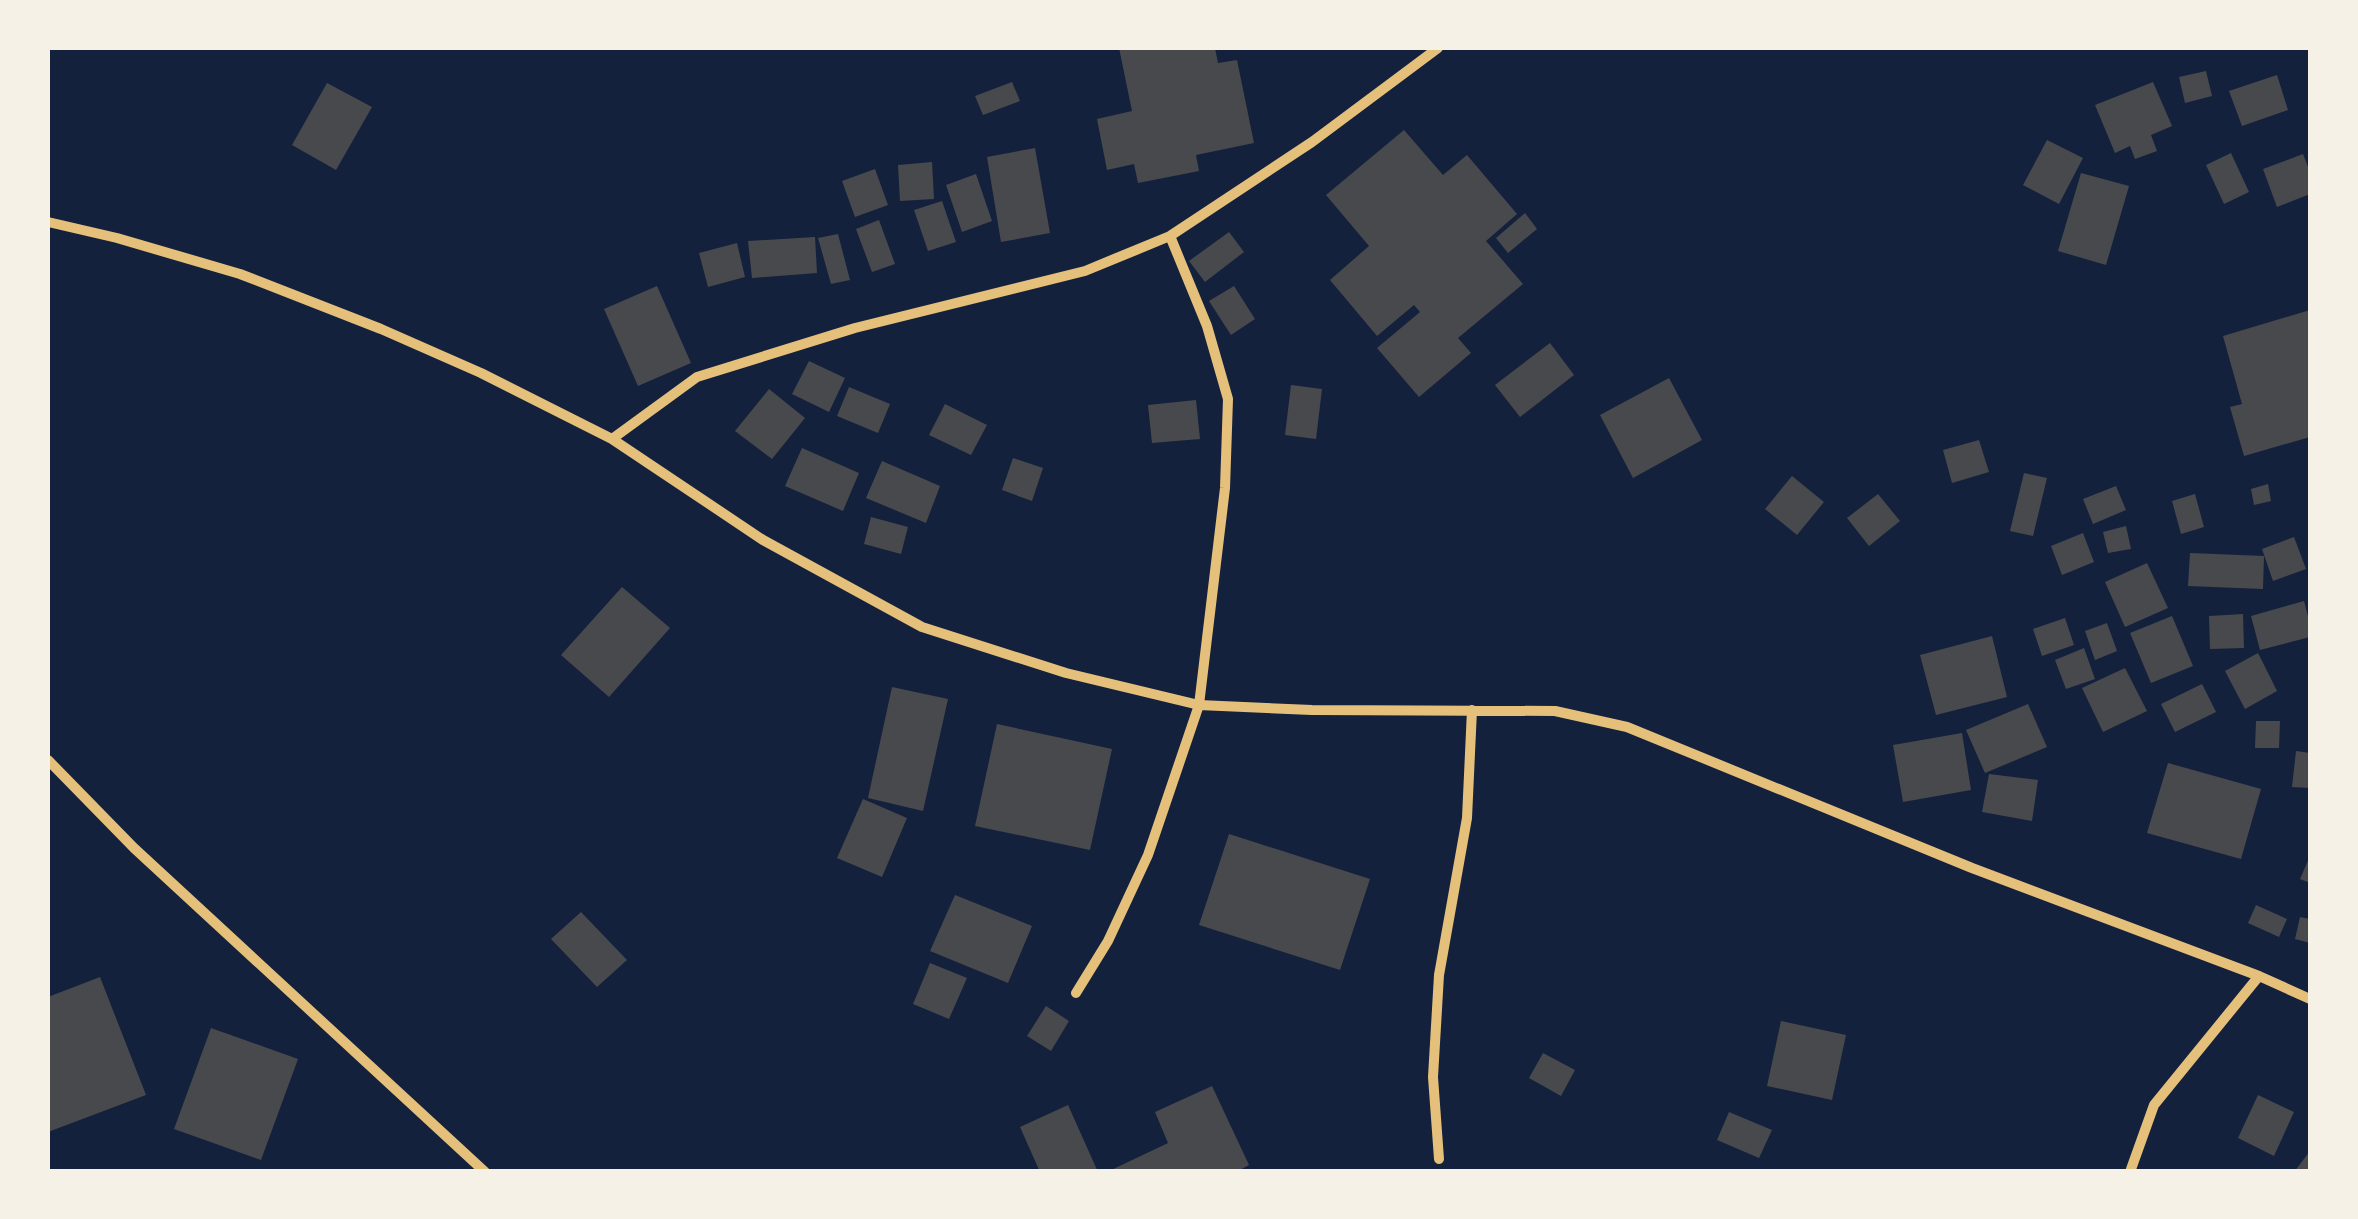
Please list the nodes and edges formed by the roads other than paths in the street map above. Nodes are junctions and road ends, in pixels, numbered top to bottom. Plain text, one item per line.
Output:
1 (1438, 48) edge
2 (48, 222) edge
3 (1170, 236) junction
4 (612, 439) junction
5 (1199, 705) junction
6 (1472, 710) junction
7 (48, 760) edge
8 (2259, 976) junction
9 (1076, 994) dead end
10 (2310, 998) edge
11 (1439, 1159) dead end
12 (485, 1172) edge
13 (2130, 1172) edge

1 - 3 street
2 - 4 street
3 - 4 street
3 - 5 street
4 - 5 street
5 - 6 street
5 - 9 street
6 - 8 street
6 - 11 street
7 - 12 street
8 - 10 street
8 - 13 street

